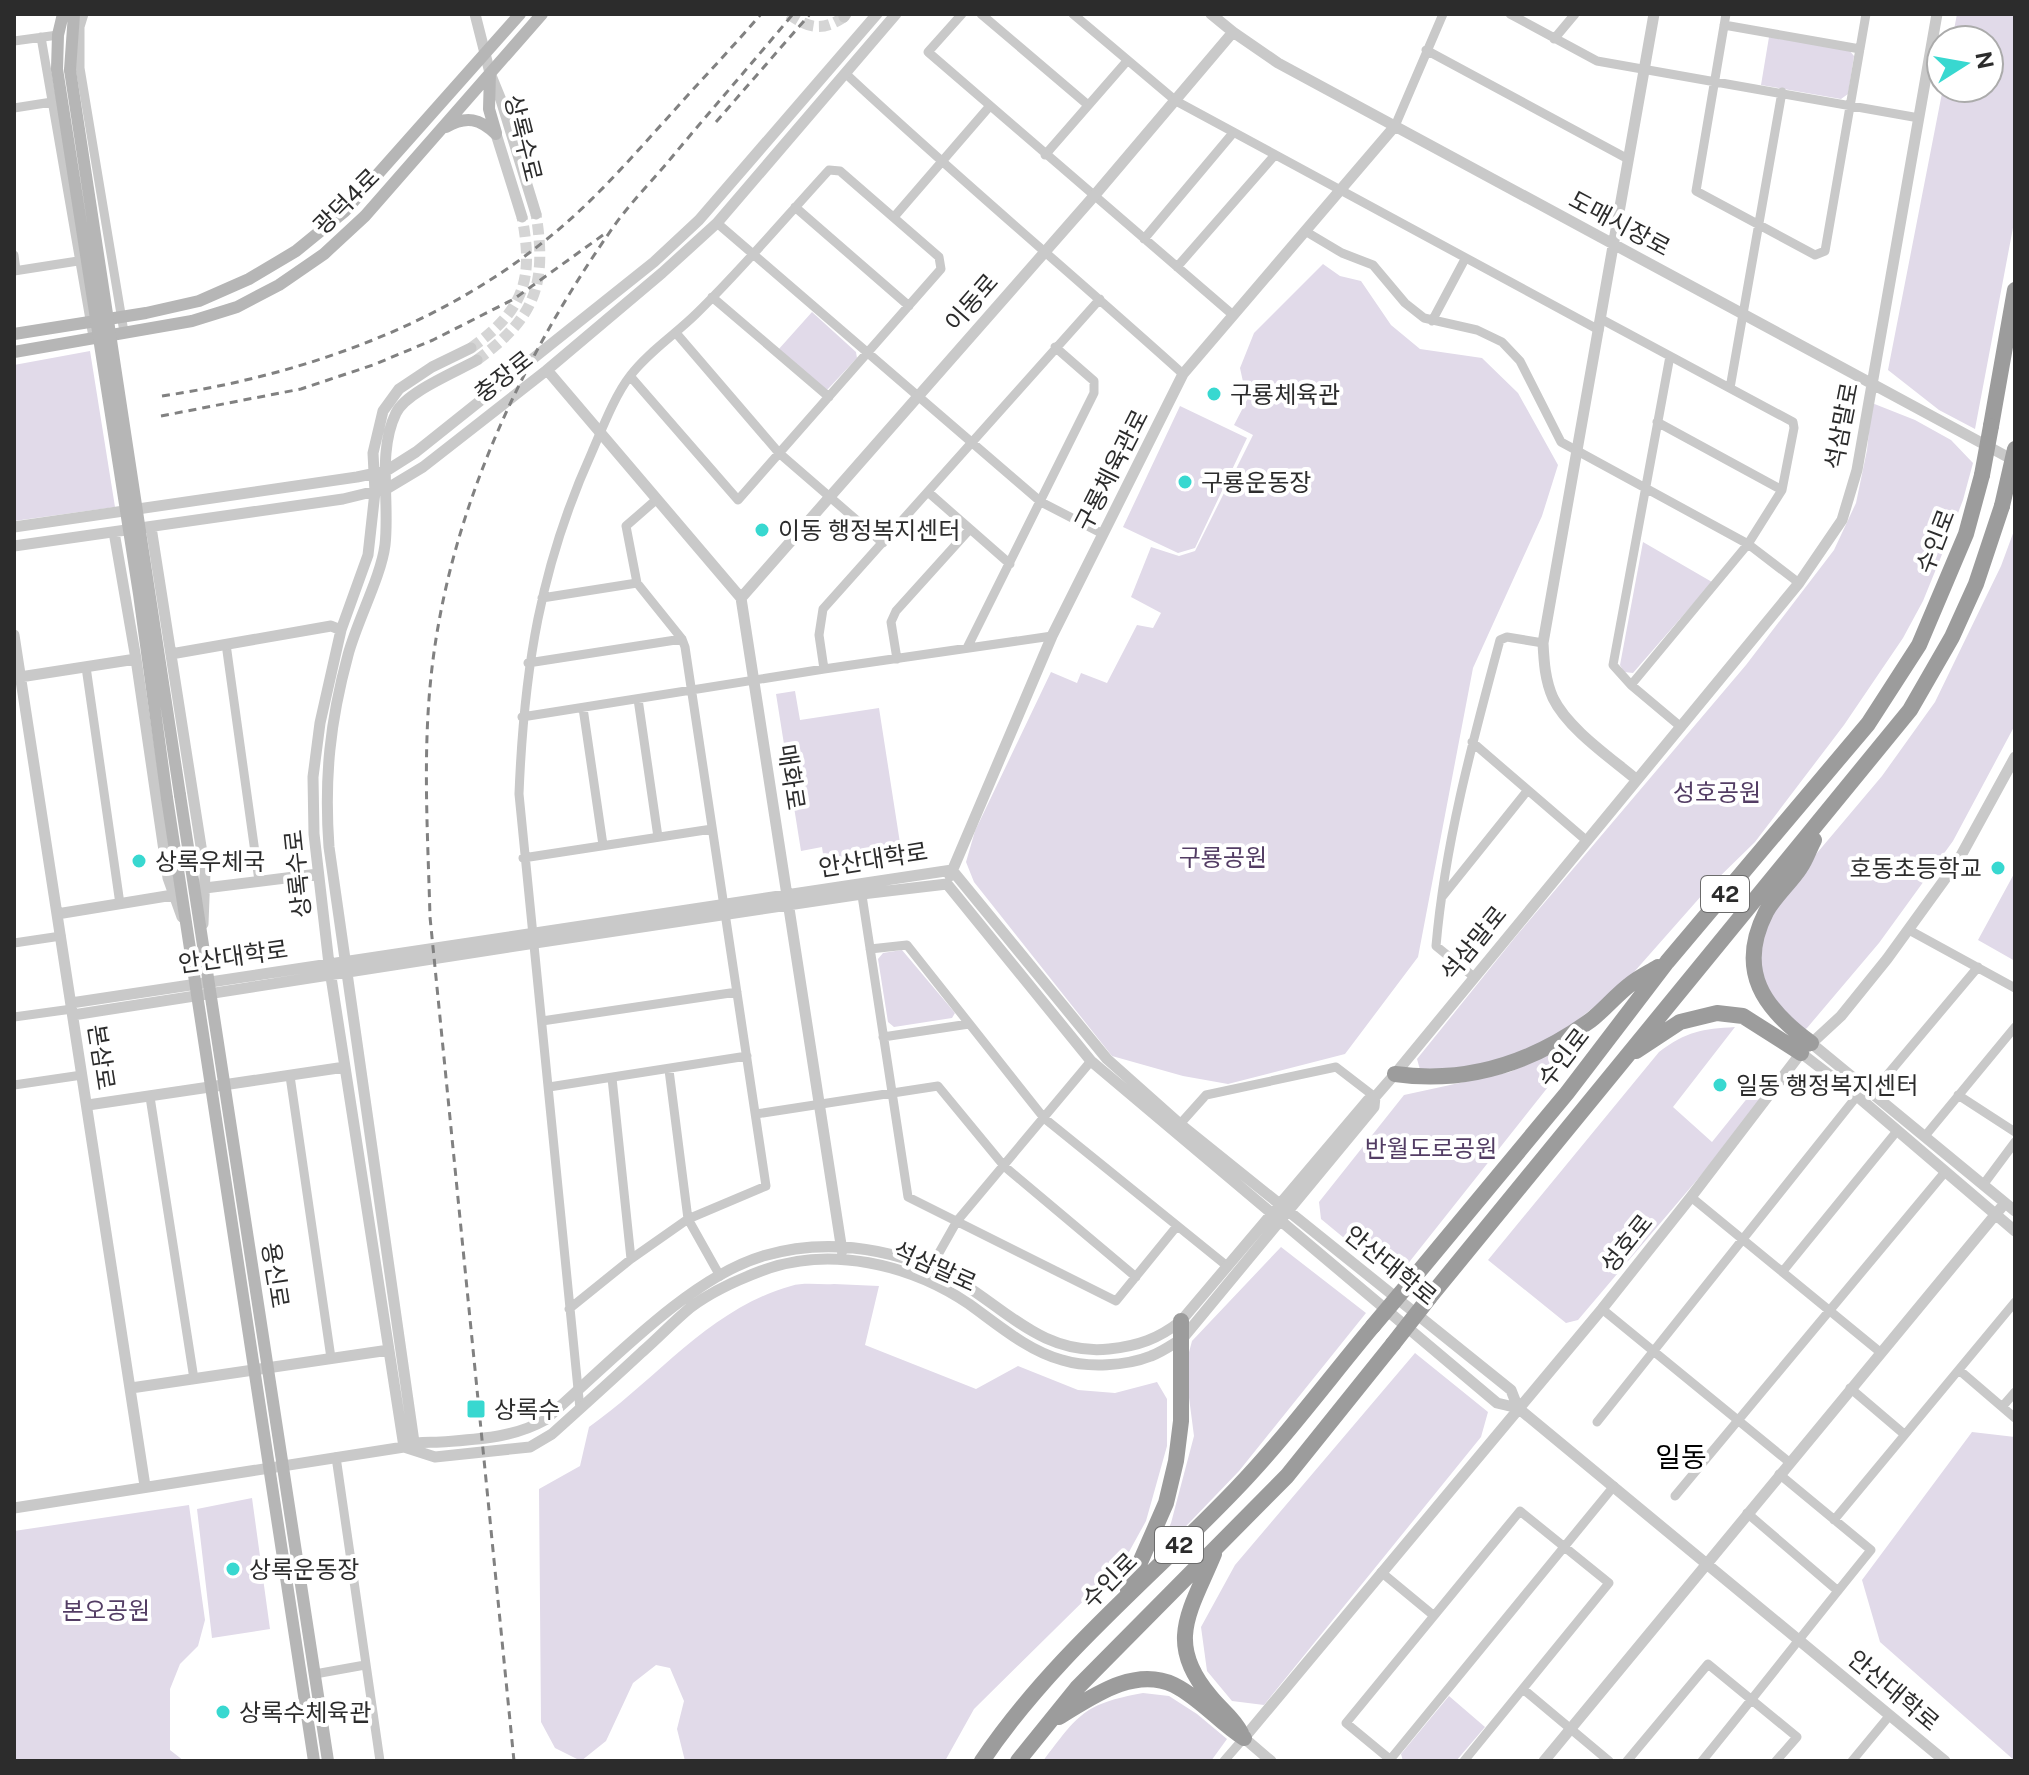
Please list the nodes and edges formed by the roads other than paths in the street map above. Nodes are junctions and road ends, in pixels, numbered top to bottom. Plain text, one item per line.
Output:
1 (63, 14) edge
2 (74, 14) edge
3 (84, 14) edge
4 (475, 14) edge
5 (520, 14) edge
6 (542, 14) edge
7 (877, 14) edge
8 (896, 14) edge
9 (962, 14) edge
10 (981, 14) edge
11 (1073, 14) edge
12 (1211, 14) edge
13 (1443, 14) edge
14 (1510, 14) edge
15 (1575, 14) edge
16 (1654, 14) edge
17 (1866, 14) edge
18 (1937, 14) edge
19 (1725, 19) edge
20 (1233, 32) junction
21 (58, 35) junction
22 (41, 37) junction
23 (1554, 39) junction
24 (14, 41) edge
25 (1860, 49) junction
26 (1426, 50) junction
27 (486, 53) junction
28 (1127, 61) junction
29 (63, 69) junction
30 (1644, 69) junction
31 (490, 73) junction
32 (845, 73) junction
33 (1714, 81) junction
34 (1782, 92) junction
35 (1176, 101) junction
36 (52, 102) junction
37 (1088, 105) junction
38 (1850, 105) junction
39 (989, 107) junction
40 (14, 108) edge
41 (1919, 118) junction
42 (1395, 126) junction
43 (438, 132) junction
44 (1233, 133) junction
45 (496, 134) junction
46 (1045, 155) junction
47 (1274, 156) junction
48 (1628, 159) junction
49 (941, 162) junction
50 (1340, 190) junction
51 (1094, 196) junction
52 (795, 207) junction
53 (536, 214) tunnel mouth
54 (522, 217) tunnel mouth
55 (894, 217) junction
56 (717, 223) junction
57 (1759, 226) junction
58 (1305, 231) junction
59 (1144, 239) junction
60 (1614, 245) junction
61 (1044, 252) junction
62 (14, 255) edge
63 (754, 255) junction
64 (1465, 259) junction
65 (78, 261) junction
66 (1177, 267) junction
67 (15, 271) edge
68 (2015, 290) edge
69 (712, 297) junction
70 (1100, 299) junction
71 (909, 306) junction
72 (1742, 313) junction
73 (1233, 315) junction
74 (121, 316) junction
75 (1432, 321) junction
76 (90, 322) junction
77 (1600, 325) junction
78 (124, 332) junction
79 (676, 333) junction
80 (14, 334) edge
81 (93, 337) junction
82 (1055, 347) junction
83 (471, 348) tunnel mouth
84 (14, 352) edge
85 (869, 353) junction
86 (1670, 356) junction
87 (477, 360) tunnel mouth
88 (547, 370) junction
89 (1183, 374) junction
90 (630, 376) junction
91 (1871, 383) junction
92 (1730, 388) junction
93 (919, 395) junction
94 (829, 397) junction
95 (1657, 422) junction
96 (600, 434) junction
97 (972, 442) junction
98 (2015, 449) edge
99 (1578, 451) junction
100 (779, 453) junction
101 (2015, 461) edge
102 (380, 472) junction
103 (1646, 487) junction
104 (388, 488) junction
105 (1782, 490) junction
106 (375, 492) junction
107 (928, 492) junction
108 (830, 497) junction
109 (657, 499) junction
110 (1041, 502) junction
111 (14, 527) edge
112 (151, 527) junction
113 (970, 529) junction
114 (114, 532) junction
115 (1103, 534) junction
116 (883, 543) junction
117 (1748, 544) junction
118 (14, 546) edge
119 (1010, 564) junction
120 (637, 583) junction
121 (1799, 583) junction
122 (542, 598) junction
123 (741, 598) junction
124 (341, 630) junction
125 (14, 635) edge
126 (1052, 636) junction
127 (682, 639) junction
128 (1543, 643) junction
129 (226, 644) junction
130 (967, 648) junction
131 (171, 654) junction
132 (136, 659) junction
133 (897, 659) junction
134 (528, 663) junction
135 (86, 667) junction
136 (824, 669) junction
137 (20, 677) junction
138 (754, 680) junction
139 (1631, 685) junction
140 (692, 691) junction
141 (638, 699) junction
142 (583, 708) junction
143 (522, 717) junction
144 (1681, 727) junction
145 (1472, 742) junction
146 (2015, 757) edge
147 (2011, 773) edge
148 (1637, 780) junction
149 (1527, 791) junction
150 (1837, 801) junction
151 (712, 829) junction
152 (658, 837) junction
153 (1587, 841) junction
154 (603, 845) junction
155 (523, 858) junction
156 (952, 870) junction
157 (318, 874) junction
158 (259, 881) junction
159 (947, 884) junction
160 (205, 888) junction
161 (861, 888) junction
162 (173, 895) junction
163 (1440, 899) junction
164 (789, 900) junction
165 (120, 904) junction
166 (726, 910) junction
167 (57, 914) junction
168 (1909, 930) junction
169 (195, 933) junction
170 (61, 936) junction
171 (534, 937) junction
172 (14, 943) edge
173 (870, 949) junction
174 (1667, 962) junction
175 (1978, 967) junction
176 (346, 968) junction
177 (330, 970) junction
178 (1474, 977) junction
179 (2015, 988) edge
180 (204, 989) junction
181 (737, 992) junction
182 (72, 1009) junction
183 (14, 1017) edge
184 (542, 1021) junction
185 (969, 1024) junction
186 (2015, 1027) edge
187 (883, 1037) junction
188 (1806, 1048) junction
189 (747, 1056) junction
190 (1625, 1058) junction
191 (1091, 1061) junction
192 (345, 1067) junction
193 (669, 1070) junction
194 (1395, 1074) junction
195 (82, 1075) junction
196 (290, 1076) junction
197 (612, 1078) junction
198 (14, 1085) edge
199 (219, 1087) junction
200 (549, 1087) junction
201 (891, 1092) junction
202 (1873, 1092) junction
203 (1958, 1095) junction
204 (1857, 1096) junction
205 (150, 1097) junction
206 (1375, 1097) junction
207 (819, 1104) junction
208 (88, 1105) junction
209 (756, 1114) junction
210 (1044, 1118) junction
211 (1180, 1124) junction
212 (1897, 1131) junction
213 (2015, 1132) edge
214 (1925, 1136) junction
215 (2015, 1142) edge
216 (1004, 1166) junction
217 (1945, 1172) junction
218 (1983, 1185) junction
219 (1691, 1197) junction
220 (1283, 1206) junction
221 (2010, 1207) edge
222 (1995, 1214) junction
223 (1274, 1217) junction
224 (688, 1219) junction
225 (957, 1221) junction
226 (1177, 1226) junction
227 (2015, 1231) edge
228 (1744, 1240) junction
229 (841, 1245) junction
230 (631, 1259) junction
231 (843, 1260) junction
232 (1227, 1266) junction
233 (931, 1267) junction
234 (1783, 1271) junction
235 (720, 1276) junction
236 (1136, 1277) junction
237 (569, 1309) junction
238 (1602, 1309) junction
239 (2013, 1310) edge
240 (1830, 1311) junction
241 (1182, 1330) junction
242 (389, 1350) junction
243 (1655, 1350) junction
244 (1880, 1352) junction
245 (331, 1358) junction
246 (268, 1367) junction
247 (253, 1369) junction
248 (1959, 1370) junction
249 (194, 1379) junction
250 (131, 1388) junction
251 (1850, 1388) junction
252 (578, 1391) junction
253 (2015, 1392) edge
254 (2002, 1407) junction
255 (1518, 1408) junction
256 (580, 1409) junction
257 (2015, 1418) edge
258 (1738, 1419) junction
259 (1597, 1422) dead end
260 (1904, 1434) junction
261 (409, 1444) junction
262 (336, 1457) junction
263 (1789, 1462) junction
264 (275, 1466) junction
265 (1779, 1474) junction
266 (145, 1486) junction
267 (1614, 1486) junction
268 (1675, 1496) dead end
269 (14, 1508) edge
270 (1747, 1513) junction
271 (1834, 1520) junction
272 (1218, 1544) junction
273 (1565, 1547) junction
274 (1707, 1563) junction
275 (1381, 1572) junction
276 (1838, 1591) junction
277 (1124, 1598) junction
278 (1433, 1615) junction
279 (1797, 1639) junction
280 (365, 1665) junction
281 (315, 1674) junction
282 (1523, 1689) junction
283 (1752, 1701) junction
284 (1890, 1715) junction
285 (1047, 1724) junction
286 (1571, 1729) junction
287 (1244, 1738) junction
288 (314, 1761) edge
289 (328, 1761) edge
290 (380, 1761) edge
291 (982, 1761) edge
292 (1018, 1761) edge
293 (1224, 1761) edge
294 (1271, 1761) edge
295 (1390, 1761) edge
296 (1464, 1761) edge
297 (1544, 1761) edge
298 (1609, 1761) edge
299 (1627, 1761) edge
300 (1702, 1761) edge
301 (1776, 1761) edge
302 (1852, 1761) edge
303 (1945, 1761) edge

1 - 21 main road
2 - 29 main road
3 - 74 street
4 - 27 street
5 - 27 main road, 광덕4로
6 - 31 main road, 광덕4로
7 - 102 street, 충장로
8 - 32 street, 충장로
9 - 39 street
10 - 37 street
11 - 28 street
12 - 20 street, 도매시장로
13 - 26 street
14 - 23 street
15 - 23 street
16 - 30 street
17 - 25 street
18 - 41 street, 석삼말로
19 - 25 street
19 - 33 street
20 - 35 street, 이동로
20 - 42 street, 도매시장로
21 - 22 street
21 - 29 main road
22 - 24 street
22 - 36 street
23 - 30 street
25 - 38 street
26 - 42 street
26 - 48 street
27 - 31 street
27 - 74 main road, 광덕4로
28 - 35 street
28 - 37 street
29 - 169 main road, 용신로, bridge
30 - 33 street
30 - 48 street
31 - 43 main road, 광덕4로
31 - 45 main road, 상록수로
31 - 53 street, 상록수로
32 - 49 street
32 - 56 street, 충장로
33 - 34 street
33 - 57 street
34 - 38 street
34 - 57 street
35 - 44 street
35 - 51 street, 이동로
36 - 40 street
36 - 65 street
37 - 46 street
38 - 41 street
38 - 57 street
39 - 46 street
39 - 49 street
41 - 91 street, 석삼말로
42 - 50 street, 구룡체육관로
42 - 60 street, 도매시장로
43 - 45 main road
43 - 78 main road, 광덕4로
44 - 47 street
44 - 59 street
45 - 54 street, 상록수로
46 - 51 street
47 - 50 street
47 - 66 street
48 - 60 street
49 - 55 street
49 - 61 street
50 - 58 street, 구룡체육관로
50 - 64 street
51 - 59 street
51 - 61 street, 이동로
52 - 55 street
52 - 63 street
52 - 71 street
55 - 71 street
56 - 63 street
56 - 88 street, 충장로
57 - 72 street
58 - 73 street, 구룡체육관로
58 - 75 street
59 - 66 street
60 - 72 street, 도매시장로
60 - 77 street
61 - 70 street
61 - 93 street, 이동로
62 - 67 street
63 - 69 street
63 - 85 street
64 - 75 street
64 - 77 street
65 - 67 street
65 - 76 street
66 - 73 street
68 - 174 highway, 수인로 / 42, bridge
69 - 79 street
69 - 94 street
70 - 82 street
70 - 89 street
71 - 85 street
72 - 91 street, 도매시장로
72 - 92 street
73 - 89 street, 구룡체육관로
74 - 76 main road, 광덕4로
74 - 78 street
75 - 99 street
76 - 80 main road, 광덕4로
76 - 81 street
77 - 86 street
77 - 99 street
78 - 81 main road, 광덕4로
79 - 90 street
79 - 100 street
81 - 84 main road, 광덕4로
82 - 97 street
82 - 110 street
83 - 102 street, 상록수로
85 - 93 street
85 - 94 street
86 - 92 street
86 - 95 street
87 - 102 street, 상록수로
88 - 96 street
88 - 104 street, 충장로
89 - 115 street, 구룡체육관로
90 - 96 street
90 - 100 street
91 - 101 street, 도매시장로
91 - 121 street, 석삼말로
92 - 105 street
93 - 97 street
93 - 108 street, 이동로
94 - 100 street
95 - 103 street
95 - 105 street
96 - 109 street
96 - 122 street
97 - 107 street
97 - 110 street
98 - 150 highway, 수인로 / 42, bridge
99 - 103 street
99 - 128 street
100 - 108 street
102 - 104 street, 상록수로
102 - 106 street, 상록수로
102 - 111 street, 충장로
103 - 117 street
103 - 139 street
104 - 106 street, 충장로
104 - 176 street, 상록수로
105 - 117 street
106 - 112 street, 충장로
106 - 124 street, 상록수로
107 - 113 street
107 - 116 street
108 - 116 street
108 - 123 street, 이동로
109 - 120 street
109 - 123 street
110 - 115 street
110 - 119 street
112 - 114 street, 충장로
112 - 131 street
113 - 119 street
113 - 133 street
114 - 118 street, 충장로
114 - 132 street
115 - 126 street, 구룡체육관로
116 - 136 street
117 - 121 street
117 - 139 street
119 - 130 street
120 - 122 street
120 - 127 street
121 - 144 street, 석삼말로
122 - 134 street
123 - 138 street, 매화로
124 - 129 street
124 - 157 street, 상록수로
125 - 137 street, 본삼로
126 - 130 street
126 - 156 street, 구룡체육관로
127 - 134 street
127 - 140 street
128 - 145 street
128 - 148 street
129 - 131 street
129 - 158 street
130 - 133 street
131 - 160 street
132 - 135 street
132 - 162 street
133 - 136 street
134 - 143 street
135 - 137 street
135 - 165 street
136 - 138 street
137 - 167 street, 본삼로
138 - 140 street
138 - 164 street, 매화로
139 - 144 street
140 - 141 street
140 - 151 street
141 - 142 street
141 - 152 street
142 - 143 street
142 - 154 street
143 - 155 street
144 - 148 street, 석삼말로
145 - 149 street
145 - 163 street
146 - 147 street, 성호로
147 - 168 street, 성호로
148 - 153 street, 석삼말로
149 - 153 street
149 - 163 street
150 - 188 highway
150 - 190 highway, 수인로 / 42
151 - 152 street
151 - 166 street
152 - 154 street
153 - 178 street, 석삼말로
154 - 155 street
155 - 171 street
156 - 159 street, 구룡체육관로
156 - 161 street, 안산대학로
156 - 211 street, 안산대학로
157 - 158 street
157 - 177 street, 상록수로
158 - 160 street
159 - 161 street, 안산대학로
159 - 191 street, 안산대학로
160 - 169 street
161 - 164 street, 안산대학로
161 - 173 street
162 - 165 street
162 - 169 street
163 - 178 street
164 - 166 street, 안산대학로
164 - 207 street, 매화로
165 - 167 street
166 - 171 street, 안산대학로
166 - 181 street
167 - 170 street, 본삼로
168 - 175 street
168 - 188 street, 성호로
169 - 180 main road, 용신로
170 - 172 street
170 - 182 street, 본삼로
171 - 176 street, 안산대학로
171 - 184 street
173 - 185 street
173 - 187 street
174 - 194 highway
174 - 277 highway, 수인로 / 42, bridge
175 - 179 street
175 - 202 street
176 - 177 street, 안산대학로
176 - 261 street, 상록수로
177 - 180 street, 안산대학로
177 - 192 street, 상록수로
178 - 194 street, 석삼말로
180 - 182 street, 안산대학로
180 - 199 main road, 용신로
181 - 184 street
181 - 189 street
182 - 183 street
182 - 195 street, 본삼로
184 - 200 street
185 - 187 street
185 - 210 street
186 - 203 street
187 - 201 street
188 - 190 highway
188 - 202 street
188 - 204 street
188 - 219 street, 성호로
189 - 193 street
189 - 209 street
190 - 272 highway, 수인로 / 42, bridge
191 - 210 street
191 - 223 street, 안산대학로
192 - 196 street
192 - 242 street, 상록수로
193 - 197 street
193 - 224 street
194 - 206 street, 석삼말로
195 - 198 street
195 - 208 street, 본삼로
196 - 199 street
196 - 245 street
197 - 200 street
197 - 230 street
199 - 205 street
199 - 246 main road, 용신로
199 - 247 main road, 용신로
200 - 237 street
201 - 207 street
201 - 216 street
201 - 225 street
202 - 214 street
203 - 213 street
203 - 214 street
204 - 212 street
204 - 228 street
205 - 208 street
205 - 249 street
206 - 211 street
206 - 220 street, 석삼말로
207 - 209 street
207 - 229 street, 매화로
208 - 250 street, 본삼로
209 - 224 street
210 - 216 street
210 - 226 street
211 - 220 street, 안산대학로
212 - 217 street
212 - 234 street
214 - 218 street
215 - 218 street
216 - 225 street
216 - 236 street
217 - 222 street
217 - 240 street
218 - 221 street
219 - 228 street
219 - 238 street, 성호로
220 - 223 street, 석삼말로
220 - 255 street, 안산대학로
221 - 222 street
222 - 227 street
222 - 244 street
223 - 232 street, 석삼말로
223 - 241 street, 석삼말로
223 - 255 street, 안산대학로
224 - 230 street
224 - 235 street
225 - 233 street
225 - 236 street
226 - 232 street
226 - 236 street
228 - 234 street
228 - 243 street
229 - 231 street, 매화로
229 - 233 street, 석삼말로
229 - 235 street, 석삼말로
230 - 237 street
231 - 241 street, 석삼말로
231 - 256 street, 석삼말로
232 - 241 street, 석삼말로
233 - 241 street, 석삼말로
234 - 240 street
235 - 252 street, 석삼말로
237 - 252 street
238 - 243 street
238 - 255 street, 성호로
239 - 248 street
240 - 244 street
240 - 258 street
241 - 277 highway
242 - 245 street
242 - 261 street, 상록수로
243 - 258 street
243 - 259 street
244 - 251 street
245 - 246 street
246 - 247 street
246 - 264 main road, 용신로
247 - 249 street
247 - 264 main road, 용신로
248 - 254 street
248 - 260 street
249 - 250 street
250 - 266 street, 본삼로
251 - 260 street
251 - 263 street
252 - 256 street
252 - 261 street, 석삼말로
253 - 254 street
254 - 257 street
255 - 267 street, 안산대학로
255 - 275 street, 성호로
256 - 261 street, 석삼말로
258 - 263 street
258 - 268 street
260 - 271 street
261 - 262 street
262 - 264 street
262 - 280 street
263 - 265 street
264 - 266 street
264 - 281 main road, 용신로
264 - 288 main road, 용신로
265 - 270 street
265 - 271 street
266 - 269 street
267 - 273 street
267 - 274 street, 안산대학로
270 - 274 street
270 - 276 street
271 - 276 street
272 - 285 highway, 수인로 / 42
272 - 287 highway
273 - 278 street
273 - 282 street
273 - 295 street
274 - 279 street, 안산대학로
274 - 286 street
275 - 278 street
275 - 287 street, 성호로
276 - 279 street
277 - 291 highway, 수인로 / 42
278 - 295 street
279 - 283 street
279 - 284 street, 안산대학로
280 - 281 street
280 - 290 street
281 - 289 main road, 용신로
282 - 286 street
282 - 296 street
283 - 299 street
283 - 300 street
283 - 301 street
284 - 302 street
284 - 303 street, 안산대학로
285 - 287 highway
285 - 292 highway, 수인로 / 42
286 - 297 street
286 - 298 street
287 - 293 street
287 - 294 street

